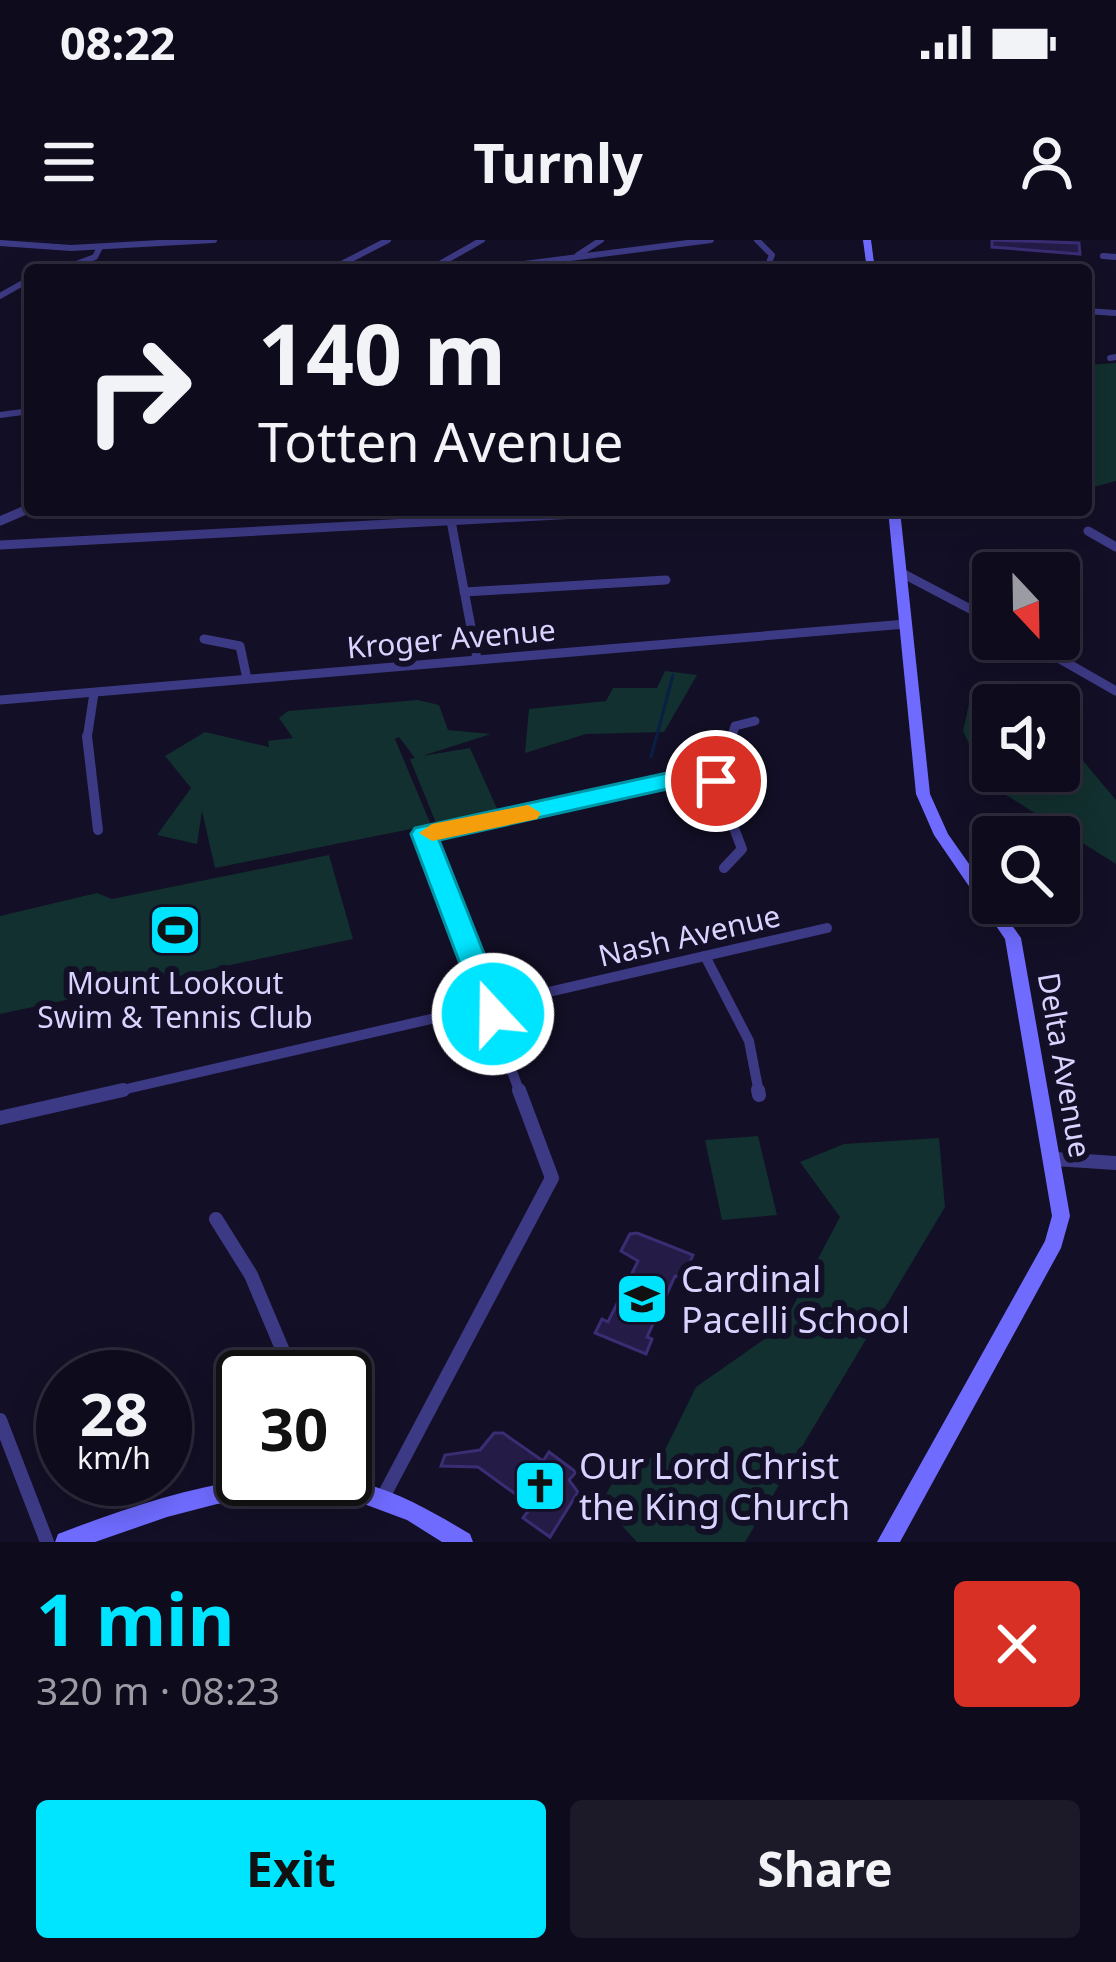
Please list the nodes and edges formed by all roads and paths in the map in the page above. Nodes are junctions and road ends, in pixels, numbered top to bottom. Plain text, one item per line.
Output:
1 (214, 240) edge
2 (388, 240) edge
3 (482, 240) edge
4 (601, 240) edge
5 (711, 240) edge
6 (757, 240) edge
7 (0, 243) edge
8 (100, 247) junction
9 (577, 256) junction
10 (1103, 256) dead end
11 (1116, 257) edge
12 (76, 264) edge
13 (342, 264) edge
14 (440, 264) edge
15 (520, 264) edge
16 (769, 264) edge
17 (362, 516) edge
18 (490, 516) edge
19 (895, 516) edge
20 (451, 521) junction
21 (359, 525) junction
22 (1088, 531) dead end
23 (0, 545) edge
24 (1116, 547) edge
25 (900, 572) junction
26 (666, 580) dead end
27 (464, 592) junction
28 (972, 610) edge
29 (906, 624) junction
30 (204, 639) dead end
31 (477, 659) junction
32 (1062, 660) edge
33 (248, 680) junction
34 (1116, 691) edge
35 (94, 693) junction
36 (0, 700) edge
37 (755, 721) dead end
38 (716, 781) junction
39 (98, 830) dead end
40 (724, 868) dead end
41 (827, 928) dead end
42 (705, 956) junction
43 (490, 1006) junction
44 (759, 1095) dead end
45 (0, 1118) edge
46 (1055, 1159) junction
47 (1116, 1163) edge
48 (216, 1219) dead end
49 (280, 1350) edge
50 (0, 1420) edge
51 (216, 1491) edge
52 (372, 1497) edge
53 (382, 1499) junction
54 (47, 1542) edge
55 (66, 1542) edge
56 (462, 1542) edge
57 (888, 1542) edge

1 - 8 street
2 - 13 street
3 - 14 street
4 - 9 street
5 - 9 street
6 - 16 street
7 - 8 street
8 - 12 street
9 - 15 street
10 - 11 street
17 - 21 street
18 - 20 street
19 - 25 main road, Delta Avenue
20 - 21 street
20 - 27 street
21 - 23 street
22 - 24 street
25 - 28 street
25 - 29 main road, Delta Avenue
26 - 27 street
27 - 31 street
29 - 31 street, Kroger Avenue
29 - 46 main road, Delta Avenue
30 - 33 street
31 - 33 street, Kroger Avenue
32 - 34 street
33 - 35 street, Kroger Avenue
35 - 36 street, Kroger Avenue
35 - 39 street
37 - 38 street
38 - 40 street
38 - 43 street
41 - 42 street, Nash Avenue
42 - 43 street, Nash Avenue
42 - 44 street
43 - 45 street, Nash Avenue
43 - 53 street
46 - 47 street
46 - 57 main road, Delta Avenue
48 - 49 street
50 - 54 street
51 - 55 main road
52 - 53 main road
53 - 56 main road

